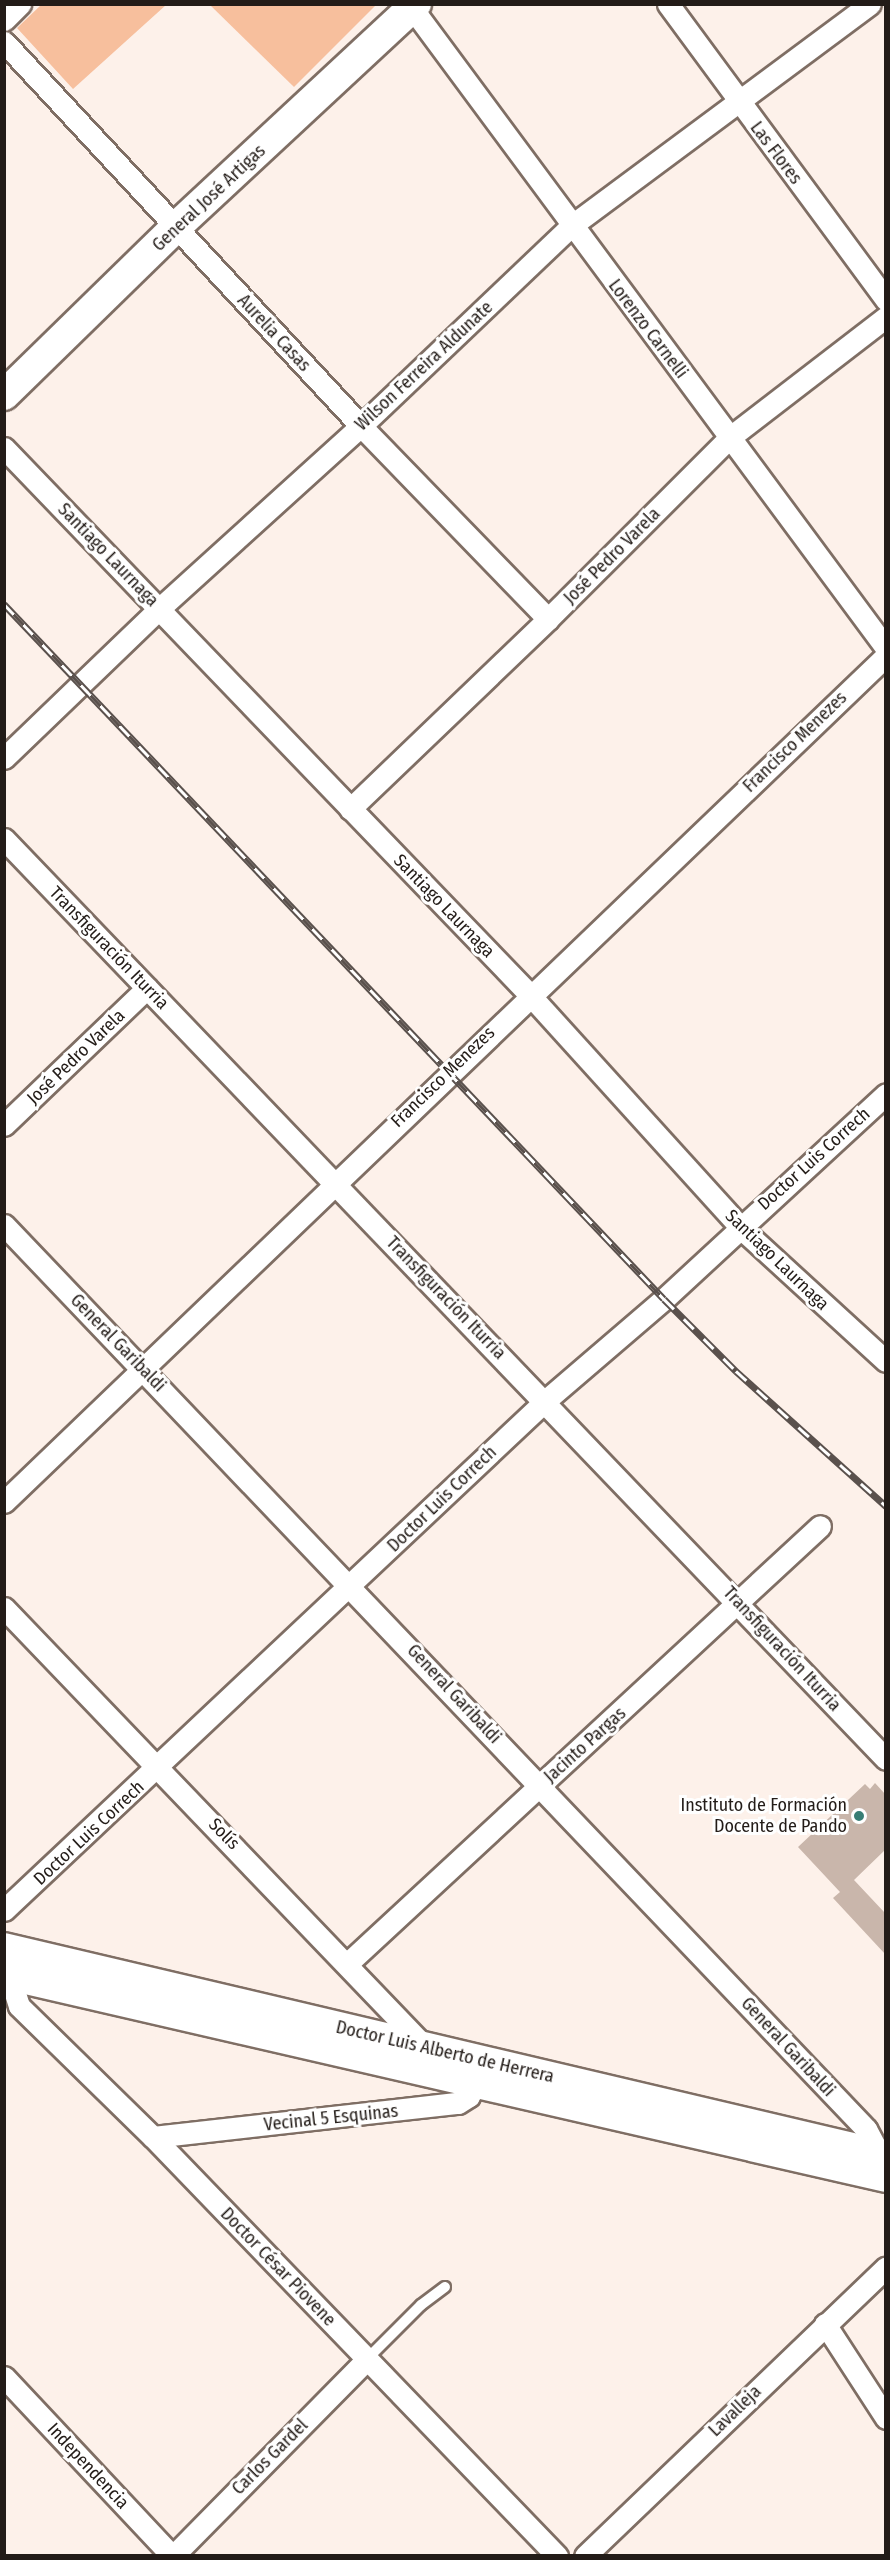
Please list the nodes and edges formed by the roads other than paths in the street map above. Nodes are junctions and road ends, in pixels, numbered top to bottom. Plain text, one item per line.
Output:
1 (20, 4) edge
2 (668, 4) edge
3 (870, 4) edge
4 (412, 6) edge
5 (4, 20) edge
6 (4, 42) edge
7 (738, 100) junction
8 (572, 226) junction
9 (175, 228) junction
10 (885, 300) edge
11 (885, 317) edge
12 (4, 395) edge
13 (361, 426) junction
14 (729, 438) junction
15 (4, 448) edge
16 (160, 608) junction
17 (548, 619) junction
18 (885, 648) edge
19 (885, 656) edge
20 (4, 758) edge
21 (350, 809) junction
22 (4, 839) edge
23 (147, 988) junction
24 (530, 994) junction
25 (885, 1094) edge
26 (4, 1125) edge
27 (333, 1182) junction
28 (4, 1226) edge
29 (739, 1227) junction
30 (885, 1361) edge
31 (142, 1368) junction
32 (545, 1401) junction
33 (4, 1502) edge
34 (820, 1526) dead end
35 (351, 1585) junction
36 (739, 1604) junction
37 (4, 1608) edge
38 (885, 1759) edge
39 (159, 1768) junction
40 (541, 1785) junction
41 (4, 1910) edge
42 (5, 1963) edge
43 (348, 1963) junction
44 (424, 2058) junction
45 (478, 2071) junction
46 (153, 2137) junction
47 (882, 2166) edge
48 (885, 2267) edge
49 (445, 2288) dead end
50 (825, 2324) junction
51 (367, 2359) junction
52 (4, 2377) edge
53 (885, 2418) edge
54 (173, 2556) edge
55 (556, 2556) edge
56 (585, 2556) edge

1 - 5 street
2 - 7 street, Las Flores
3 - 7 street, Wilson Ferreira Aldunate
4 - 8 street, Lorenzo Carnelli
4 - 9 street, General José Artigas
6 - 9 street, Aurelia Casas
7 - 8 street, Wilson Ferreira Aldunate
7 - 10 street, Las Flores
8 - 13 street, Wilson Ferreira Aldunate
8 - 14 street, Lorenzo Carnelli
9 - 12 street, General José Artigas
9 - 13 street, Aurelia Casas
11 - 14 street, José Pedro Varela
13 - 16 street, Wilson Ferreira Aldunate
13 - 17 street, Aurelia Casas
14 - 17 street, José Pedro Varela
14 - 18 street, Lorenzo Carnelli
15 - 16 street, Santiago Laurnaga
16 - 20 street, Wilson Ferreira Aldunate
16 - 21 street, Santiago Laurnaga
17 - 21 street, José Pedro Varela
19 - 24 street, Francisco Menezes
21 - 24 street, Santiago Laurnaga
22 - 23 street, Transfiguración Iturria
23 - 26 street, José Pedro Varela
23 - 27 street, Transfiguración Iturria
24 - 27 street, Francisco Menezes
24 - 29 street, Santiago Laurnaga
25 - 29 street, Doctor Luis Correch
27 - 31 street, Francisco Menezes
27 - 32 street, Transfiguración Iturria
28 - 31 street, General Garibaldi
29 - 30 street, Santiago Laurnaga
29 - 32 street, Doctor Luis Correch
31 - 33 street, Francisco Menezes
31 - 35 street, General Garibaldi
32 - 35 street, Doctor Luis Correch
32 - 36 street, Transfiguración Iturria
34 - 36 street, Jacinto Pargas
35 - 39 street, Doctor Luis Correch
35 - 40 street, General Garibaldi
36 - 38 street, Transfiguración Iturria
36 - 40 street, Jacinto Pargas
37 - 39 street, Solís
39 - 41 street, Doctor Luis Correch
39 - 43 street, Solís
40 - 43 street, Jacinto Pargas
40 - 47 street, General Garibaldi
42 - 44 street, Doctor Luis Alberto de Herrera
42 - 46 street, Doctor César Piovene
43 - 44 street, Solís
44 - 45 street, Doctor Luis Alberto de Herrera
45 - 46 street, Vecinal 5 Esquinas
45 - 47 street, Doctor Luis Alberto de Herrera
46 - 51 street, Doctor César Piovene
48 - 50 street, Lavalleja
49 - 51 lane
50 - 53 street
50 - 56 street, Lavalleja
51 - 54 street, Carlos Gardel
51 - 55 street, Doctor César Piovene
52 - 54 street, Independencia

